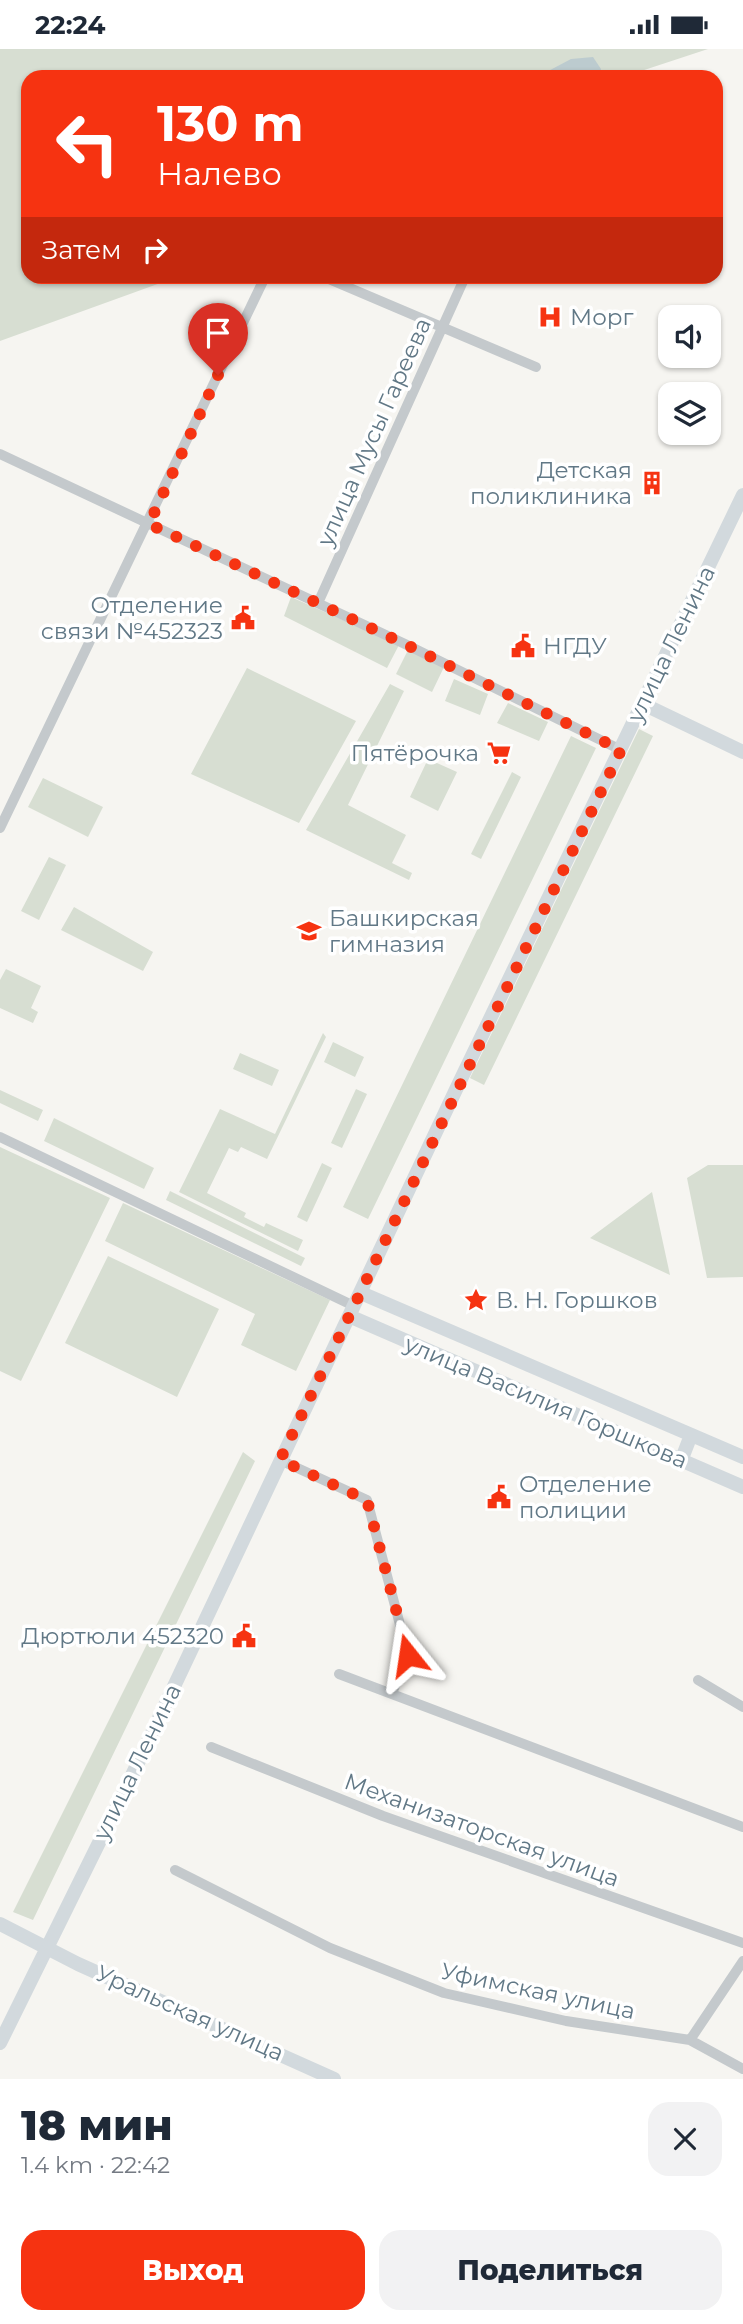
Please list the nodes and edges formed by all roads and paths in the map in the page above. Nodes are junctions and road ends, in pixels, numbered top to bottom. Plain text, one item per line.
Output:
1 (262, 284) edge
2 (341, 284) edge
3 (462, 284) edge
4 (443, 325) junction
5 (536, 367) dead end
6 (0, 454) edge
7 (743, 495) edge
8 (149, 524) junction
9 (318, 603) junction
10 (643, 704) junction
11 (621, 750) junction
12 (743, 752) edge
13 (0, 828) edge
14 (0, 1137) edge
15 (355, 1305) junction
16 (446, 1331) junction
17 (436, 1355) junction
18 (691, 1435) junction
19 (743, 1457) edge
20 (280, 1460) junction
21 (681, 1461) junction
22 (743, 1487) edge
23 (339, 1674) dead end
24 (698, 1680) dead end
25 (392, 1693) junction
26 (743, 1707) edge
27 (211, 1747) dead end
28 (743, 1827) edge
29 (176, 1870) dead end
30 (0, 1924) edge
31 (743, 1943) edge
32 (45, 1948) junction
33 (743, 1961) edge
34 (690, 2040) junction
35 (0, 2043) edge
36 (743, 2069) edge
37 (334, 2079) edge

1 - 8 street
2 - 4 street
3 - 4 street, улица Мусы Гареева
4 - 5 street
4 - 9 street, улица Мусы Гареева
6 - 8 street
7 - 10 main road, улица Ленина
8 - 9 street
8 - 13 street
9 - 11 street
10 - 11 main road, улица Ленина
10 - 12 main road
11 - 15 main road, улица Ленина
14 - 15 street
15 - 16 main road, улица Василия Горшкова
15 - 17 main road, улица Василия Горшкова
15 - 20 main road, улица Ленина
16 - 17 main road
16 - 18 main road, улица Василия Горшкова
17 - 21 main road, улица Василия Горшкова
18 - 19 main road, улица Василия Горшкова
18 - 21 main road
20 - 25 street
20 - 32 main road, улица Ленина
21 - 22 main road, улица Василия Горшкова
23 - 25 street
24 - 26 street
25 - 28 street
27 - 31 street, Механизаторская улица
29 - 34 street, Уфимская улица
30 - 32 main road, Уральская улица
32 - 35 main road, улица Ленина
32 - 37 main road, Уральская улица
33 - 34 street
34 - 36 street, Уфимская улица

